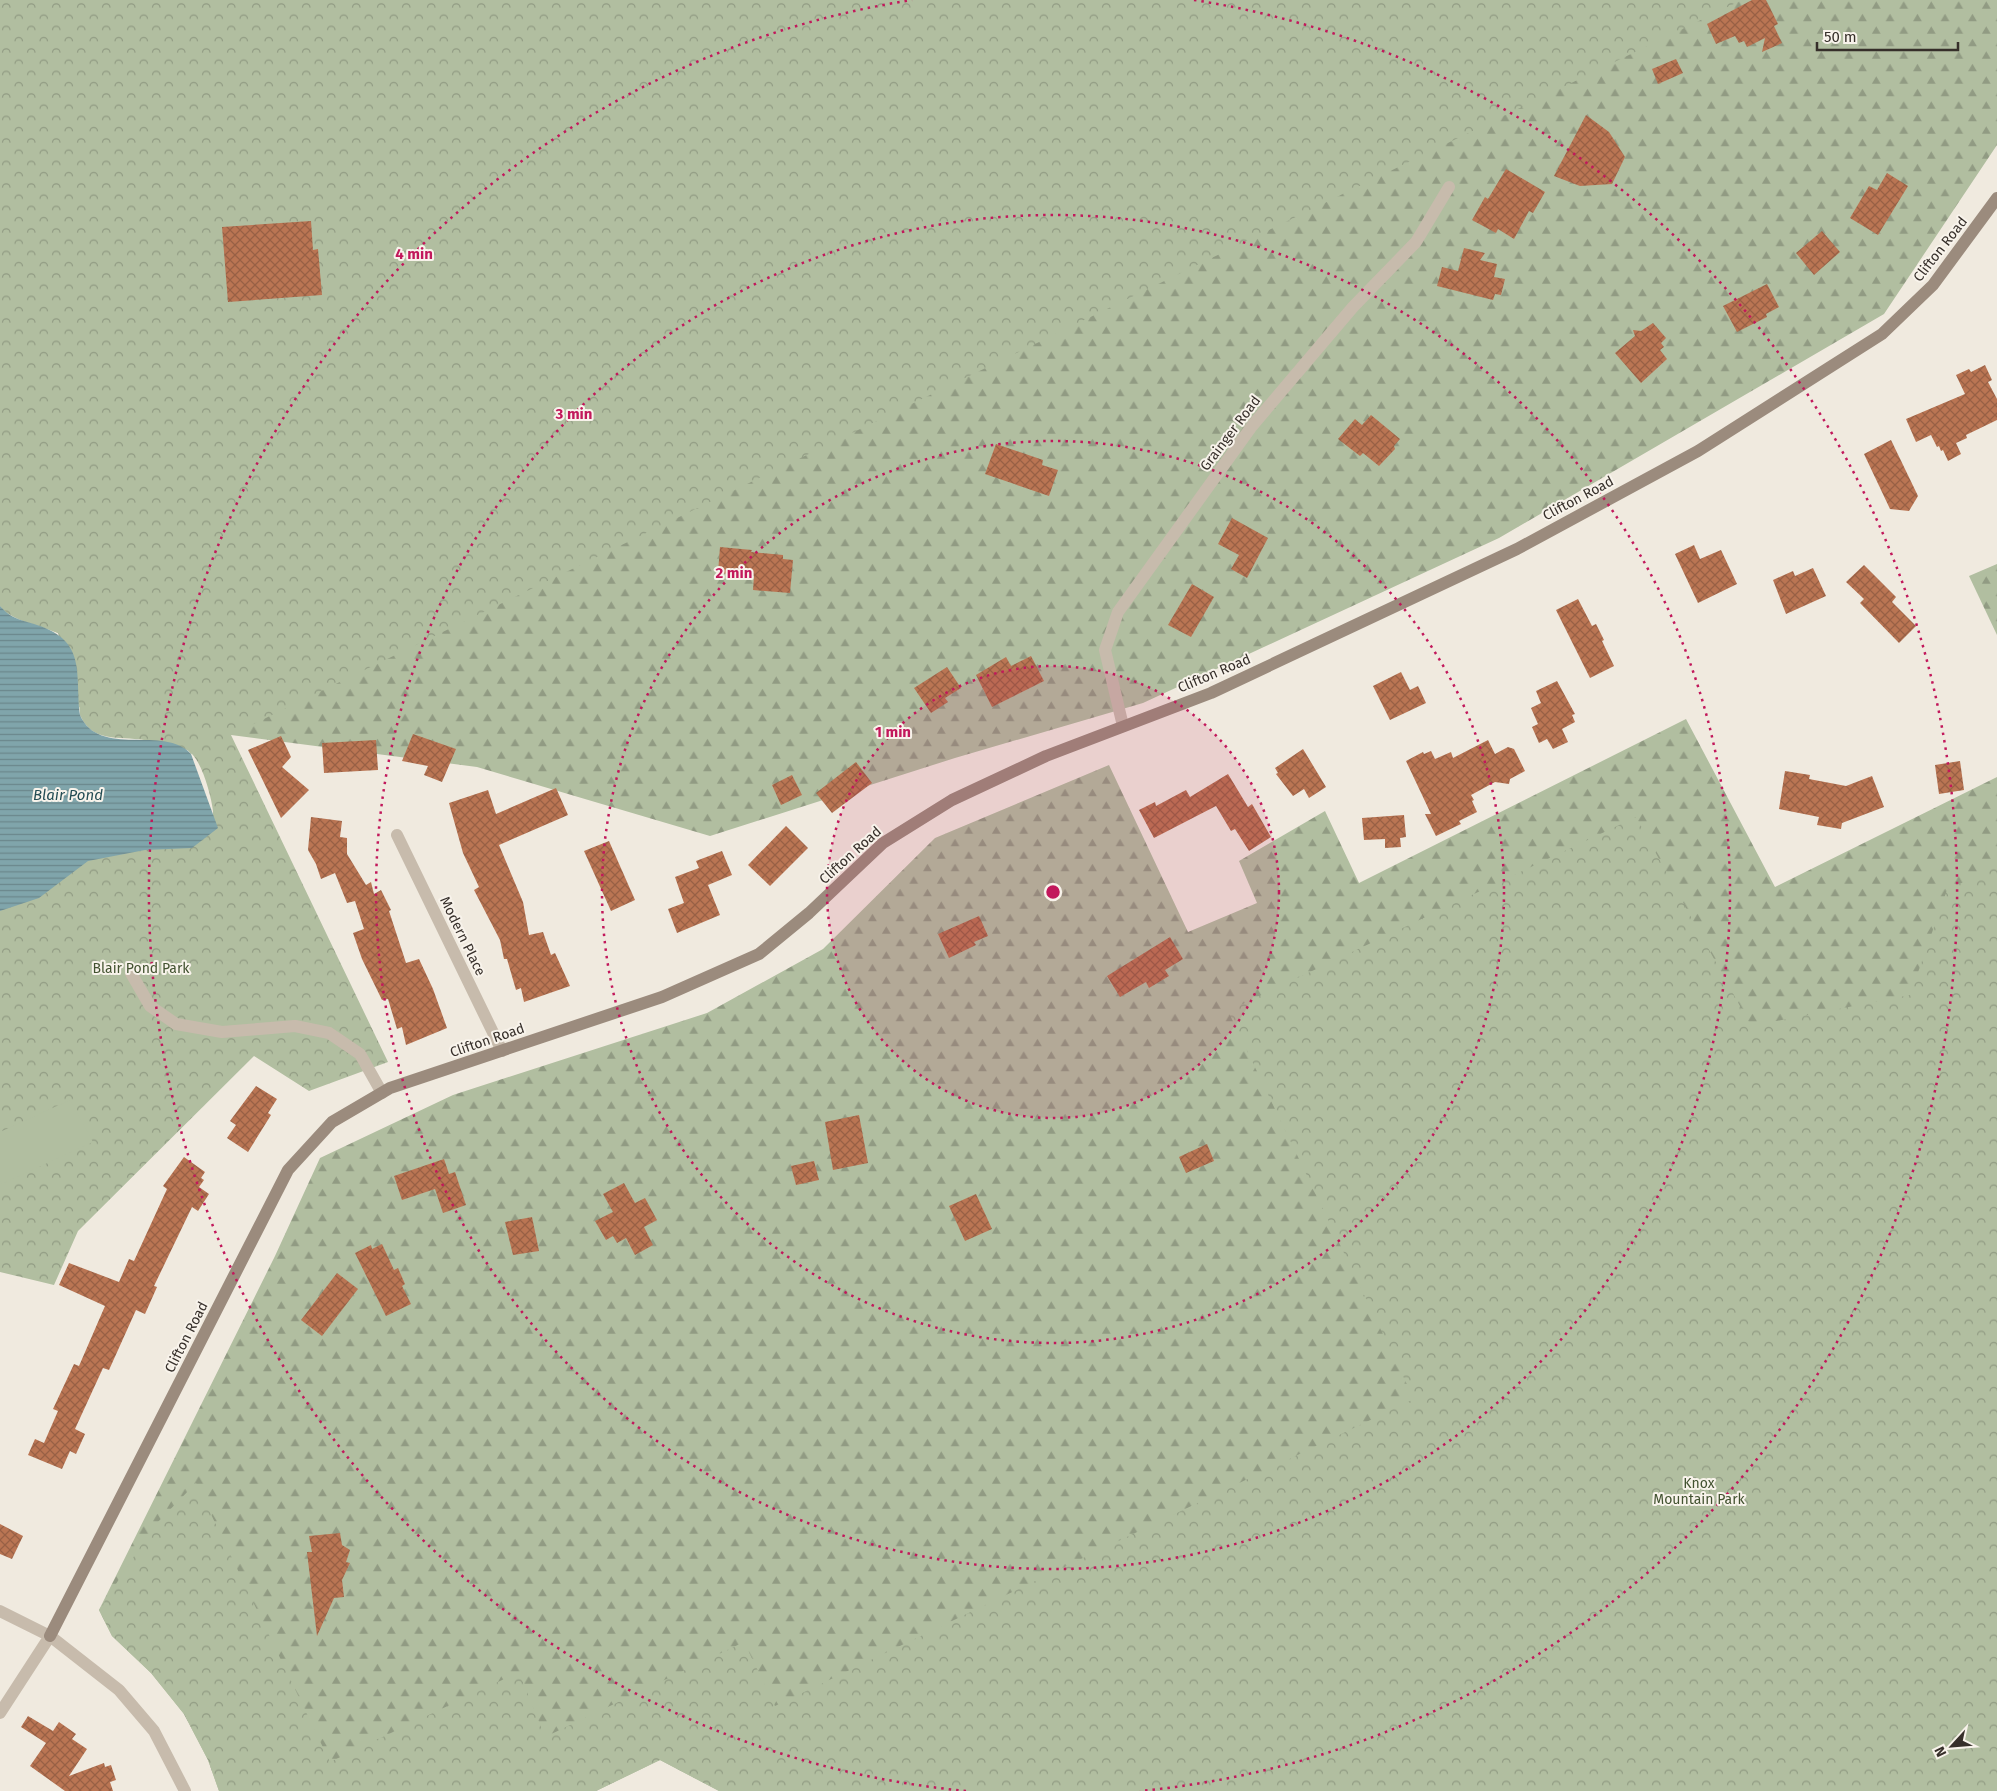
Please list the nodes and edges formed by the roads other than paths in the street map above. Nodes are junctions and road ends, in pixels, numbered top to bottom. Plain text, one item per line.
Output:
1 (1449, 187) dead end
2 (1997, 198) edge
3 (1123, 726) junction
4 (398, 835) dead end
5 (131, 973) dead end
6 (502, 1051) junction
7 (382, 1093) junction
8 (0, 1611) edge
9 (50, 1636) junction
10 (0, 1713) edge
11 (185, 1791) edge

1 - 3 street, Grainger Road
2 - 3 main road, Clifton Road
3 - 6 main road, Clifton Road
4 - 6 street, Modern Place
5 - 7 street
6 - 7 main road, Clifton Road
7 - 9 main road, Clifton Road
8 - 9 street
9 - 10 street, Clifton Road
9 - 11 street

